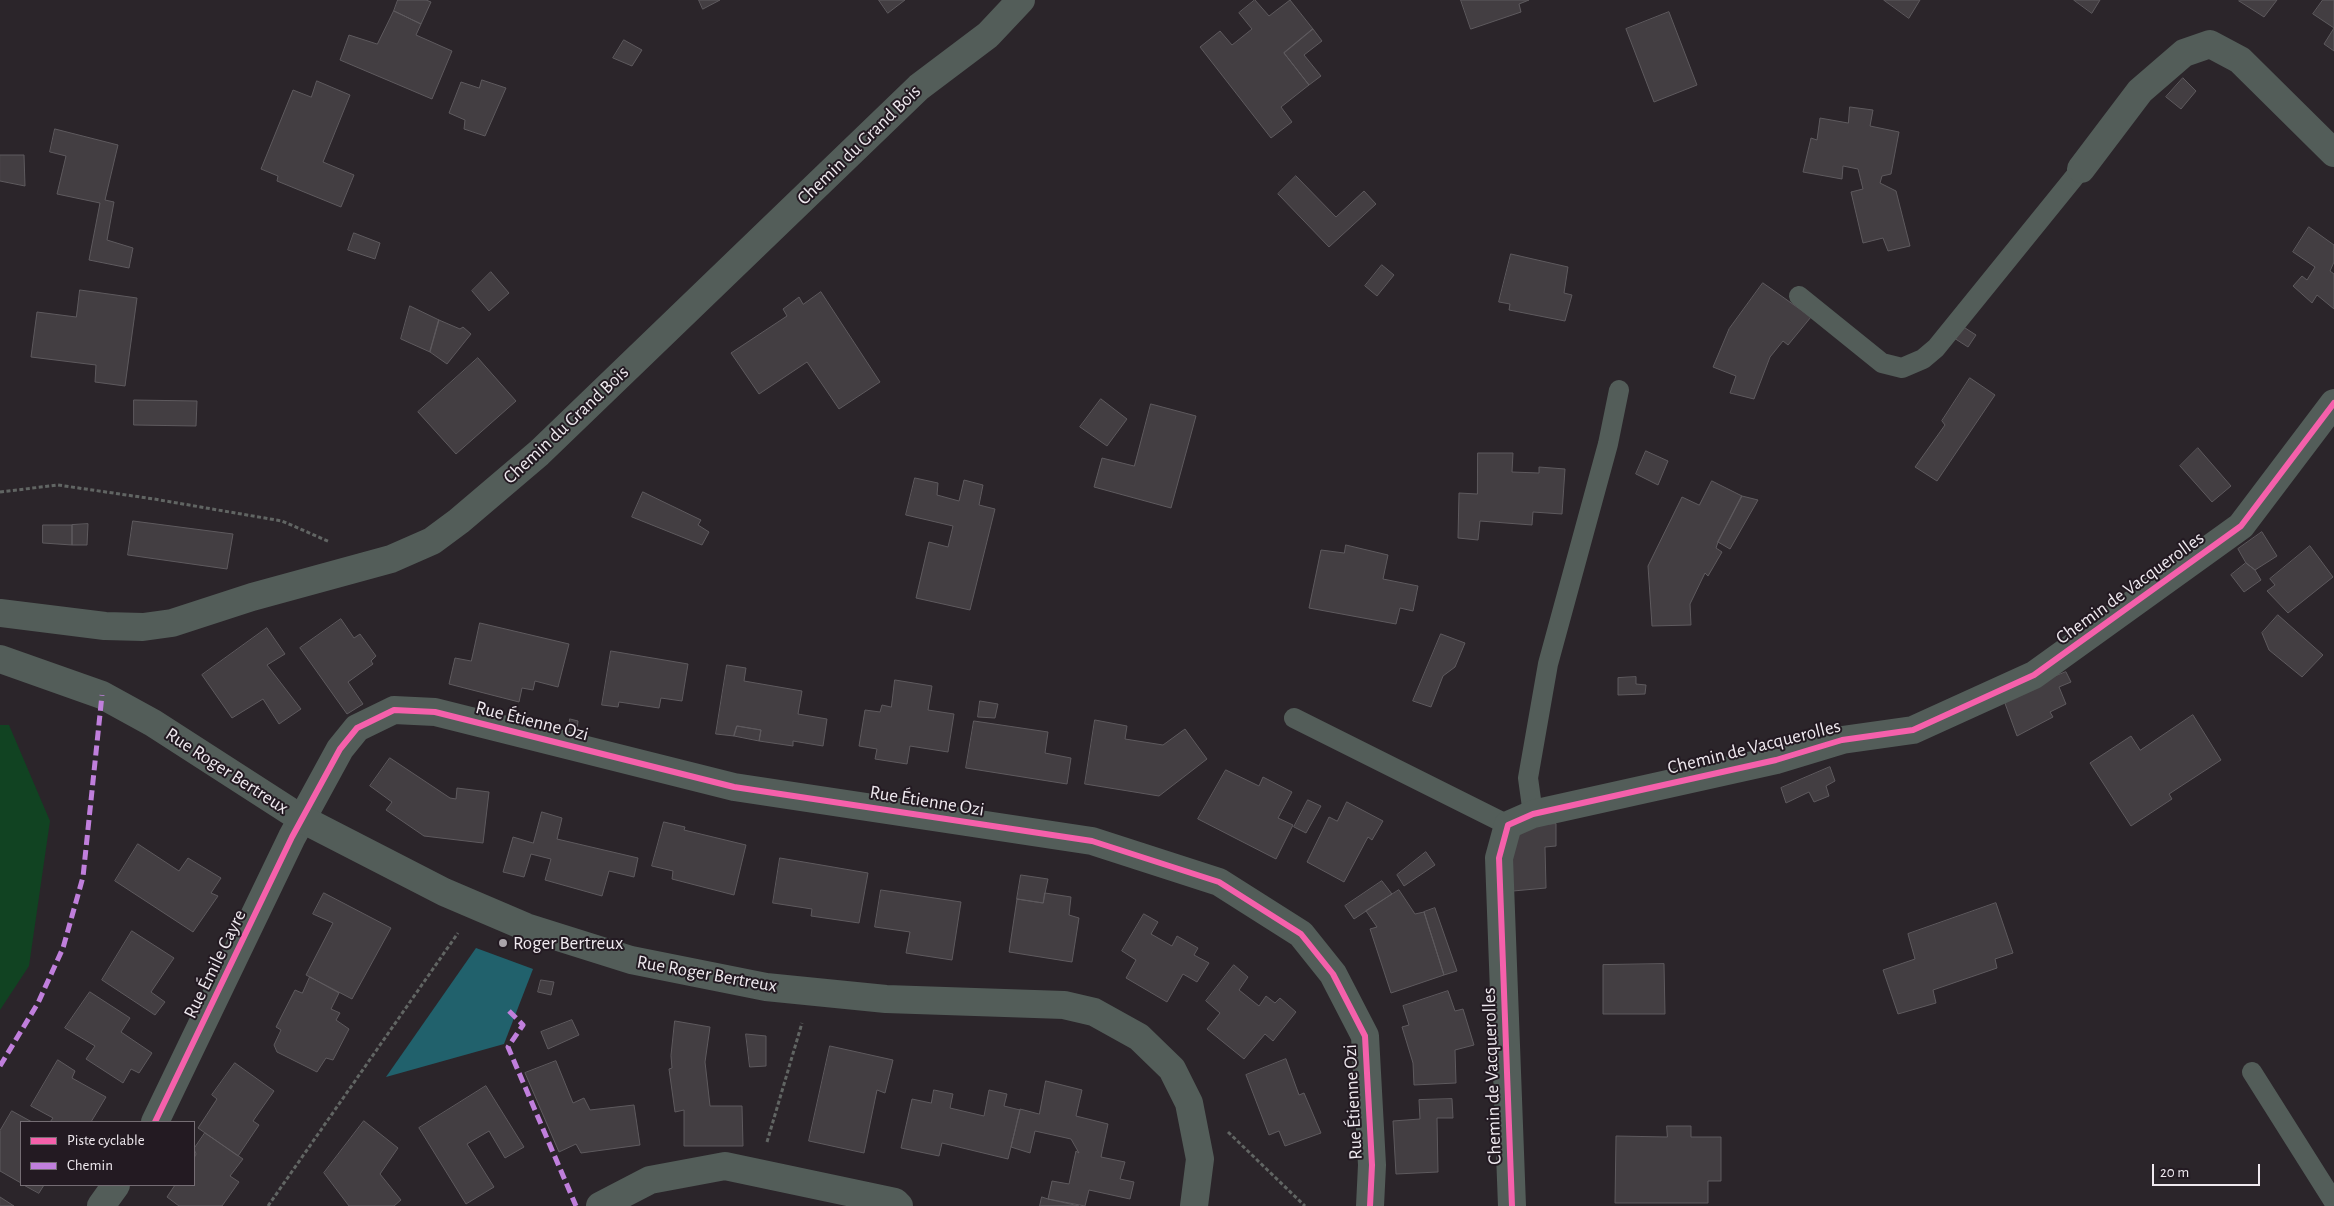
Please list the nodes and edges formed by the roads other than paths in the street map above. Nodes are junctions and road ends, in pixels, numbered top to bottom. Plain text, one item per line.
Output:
1 (1021, 0) edge
2 (2334, 153) edge
3 (2081, 170) joint
4 (1799, 296) dead end
5 (1619, 390) dead end
6 (2334, 403) edge
7 (0, 613) edge
8 (0, 659) edge
9 (1294, 718) dead end
10 (1533, 814) junction
11 (302, 819) junction
12 (1508, 825) junction
13 (2252, 1072) dead end
14 (155, 1121) edge
15 (115, 1186) edge
16 (2334, 1202) edge
17 (101, 1206) edge
18 (600, 1206) edge
19 (899, 1206) edge
20 (1194, 1206) edge
21 (1370, 1206) edge
22 (1512, 1206) edge

1 - 7 street, Chemin du Grand Bois
2 - 3 street
3 - 4 lane
5 - 10 lane
6 - 10 street, Chemin de Vacquerolles
8 - 11 street, Rue Roger Bertreux
9 - 12 lane
10 - 12 street, Chemin de Vacquerolles
11 - 14 street, Rue Émile Cayre
11 - 20 street, Rue Roger Bertreux
11 - 21 street, Rue Étienne Ozi
12 - 22 street, Chemin de Vacquerolles
13 - 16 lane
15 - 17 street
18 - 19 street

